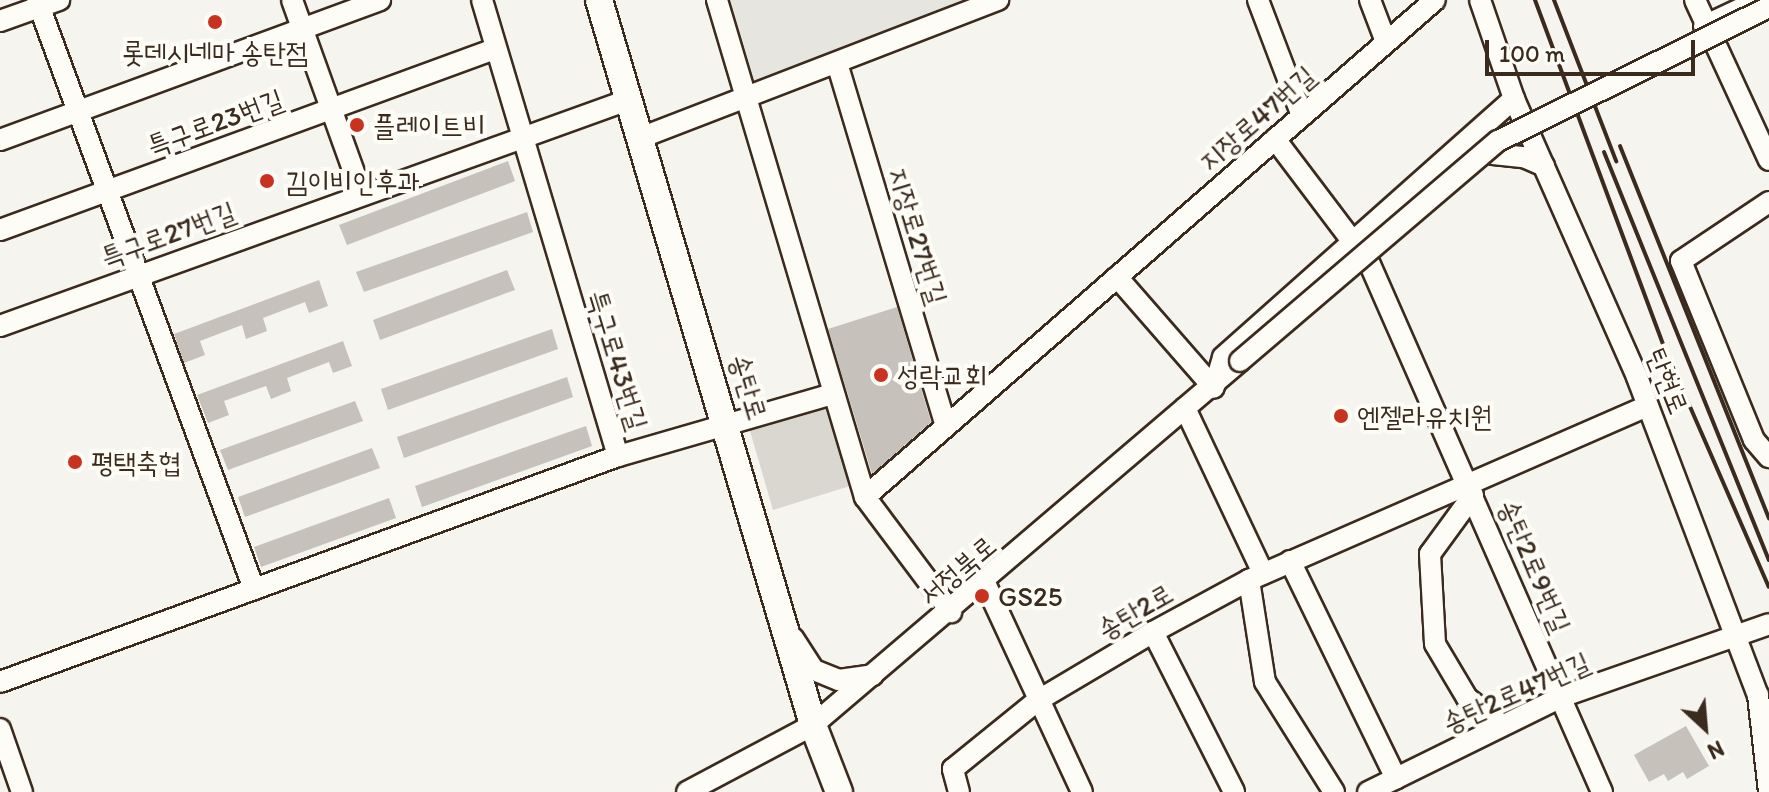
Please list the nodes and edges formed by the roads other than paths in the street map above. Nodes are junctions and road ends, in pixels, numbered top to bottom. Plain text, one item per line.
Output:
1 (292, 0) edge
2 (380, 0) edge
3 (482, 0) edge
4 (599, 0) edge
5 (717, 0) edge
6 (998, 0) edge
7 (1258, 0) edge
8 (1370, 0) edge
9 (1435, 0) edge
10 (1480, 0) edge
11 (1695, 0) edge
12 (1759, 0) edge
13 (45, 2) edge
14 (1769, 7) edge
15 (1769, 18) edge
16 (0, 21) edge
17 (1704, 26) junction
18 (303, 29) junction
19 (1386, 42) junction
20 (1714, 45) junction
21 (495, 49) junction
22 (837, 63) junction
23 (745, 98) junction
24 (1514, 99) junction
25 (628, 100) junction
26 (331, 110) junction
27 (80, 111) junction
28 (1302, 116) junction
29 (521, 135) junction
30 (1530, 135) junction
31 (640, 138) junction
32 (1275, 139) junction
33 (0, 140) edge
34 (1493, 154) junction
35 (1769, 160) edge
36 (1544, 166) junction
37 (109, 190) junction
38 (361, 192) junction
39 (1769, 202) edge
40 (0, 230) edge
41 (1353, 242) junction
42 (1368, 260) junction
43 (139, 275) junction
44 (1117, 277) junction
45 (0, 326) edge
46 (1214, 388) junction
47 (830, 395) junction
48 (1648, 406) junction
49 (1185, 408) junction
50 (726, 423) junction
51 (946, 426) junction
52 (618, 456) junction
53 (1769, 456) edge
54 (1471, 489) junction
55 (865, 497) junction
56 (1290, 561) junction
57 (1256, 576) junction
58 (985, 583) junction
59 (254, 589) junction
60 (951, 612) junction
61 (1764, 626) edge
62 (1153, 632) junction
63 (790, 633) junction
64 (1738, 639) junction
65 (873, 675) junction
66 (0, 682) edge
67 (1561, 697) junction
68 (1037, 701) junction
69 (813, 725) junction
70 (1502, 725) junction
71 (0, 729) edge
72 (1396, 778) junction
73 (22, 792) edge
74 (687, 792) edge
75 (839, 792) edge
76 (959, 792) edge
77 (1082, 792) edge
78 (1234, 792) edge
79 (1334, 792) edge
80 (1368, 792) edge
81 (1602, 792) edge
82 (1769, 792) edge

1 - 18 street
2 - 18 street
3 - 21 street, 특구로43번길
4 - 25 main road, 송탄로
5 - 23 street
6 - 22 street
7 - 28 street
8 - 19 street
9 - 19 street, 지장로47번길
10 - 24 street, 탄현로
11 - 17 street
12 - 17 street
13 - 16 street
13 - 27 street
14 - 46 street, 서정북로, bridge
15 - 20 street
17 - 20 street
18 - 26 street
18 - 27 street
19 - 28 street, 지장로47번길
20 - 35 street
21 - 26 street, 특구로23번길
21 - 29 street, 특구로43번길
22 - 23 street
22 - 51 street, 지장로27번길
23 - 31 street
23 - 47 street
24 - 30 street, 탄현로
24 - 41 street
25 - 29 street, 특구로27번길
25 - 31 main road, 송탄로
26 - 37 street, 특구로23번길
26 - 38 street
27 - 33 street
27 - 37 street
28 - 32 street, 지장로47번길
29 - 38 street, 특구로27번길
29 - 52 street, 특구로43번길
30 - 34 street
30 - 36 street, 탄현로
31 - 50 main road, 송탄로
32 - 41 street
32 - 44 street, 지장로47번길
34 - 36 street
34 - 42 street
36 - 48 street, 탄현로
37 - 40 street, 특구로23번길
37 - 43 street
38 - 43 street, 특구로27번길
39 - 53 street
41 - 46 street
42 - 46 street
42 - 54 street
43 - 45 street, 특구로27번길
43 - 59 street
44 - 46 street
44 - 51 street, 지장로47번길
46 - 49 street, 서정북로
47 - 50 street
47 - 55 street
48 - 54 street, 송탄2로
48 - 64 street, 탄현로
49 - 57 street
49 - 58 street, 서정북로
50 - 52 street
50 - 63 main road, 송탄로
51 - 55 street, 지장로47번길
52 - 59 street, 특구로43번길
54 - 56 street, 송탄2로
54 - 67 street, 송탄2로9번길
54 - 70 street, 송탄2로9번길
55 - 60 street
56 - 57 street, 송탄2로
56 - 72 street
57 - 62 street, 송탄2로
57 - 79 street
58 - 60 street, 서정북로
58 - 68 street
59 - 66 street, 특구로43번길
60 - 65 street, 서정북로
61 - 64 street, 송탄2로47번길
62 - 68 street, 송탄2로
62 - 78 street
63 - 65 street
63 - 69 main road, 송탄로
64 - 67 street, 송탄2로47번길
64 - 82 street, 탄현로
65 - 69 street, 서정북로
67 - 70 street, 송탄2로47번길
67 - 81 street, 송탄2로9번길
68 - 76 street, 송탄2로
68 - 77 street
69 - 74 street, 서정북로
69 - 75 main road, 송탄로
70 - 72 street, 송탄2로47번길
71 - 73 street
72 - 80 street, 송탄2로47번길

